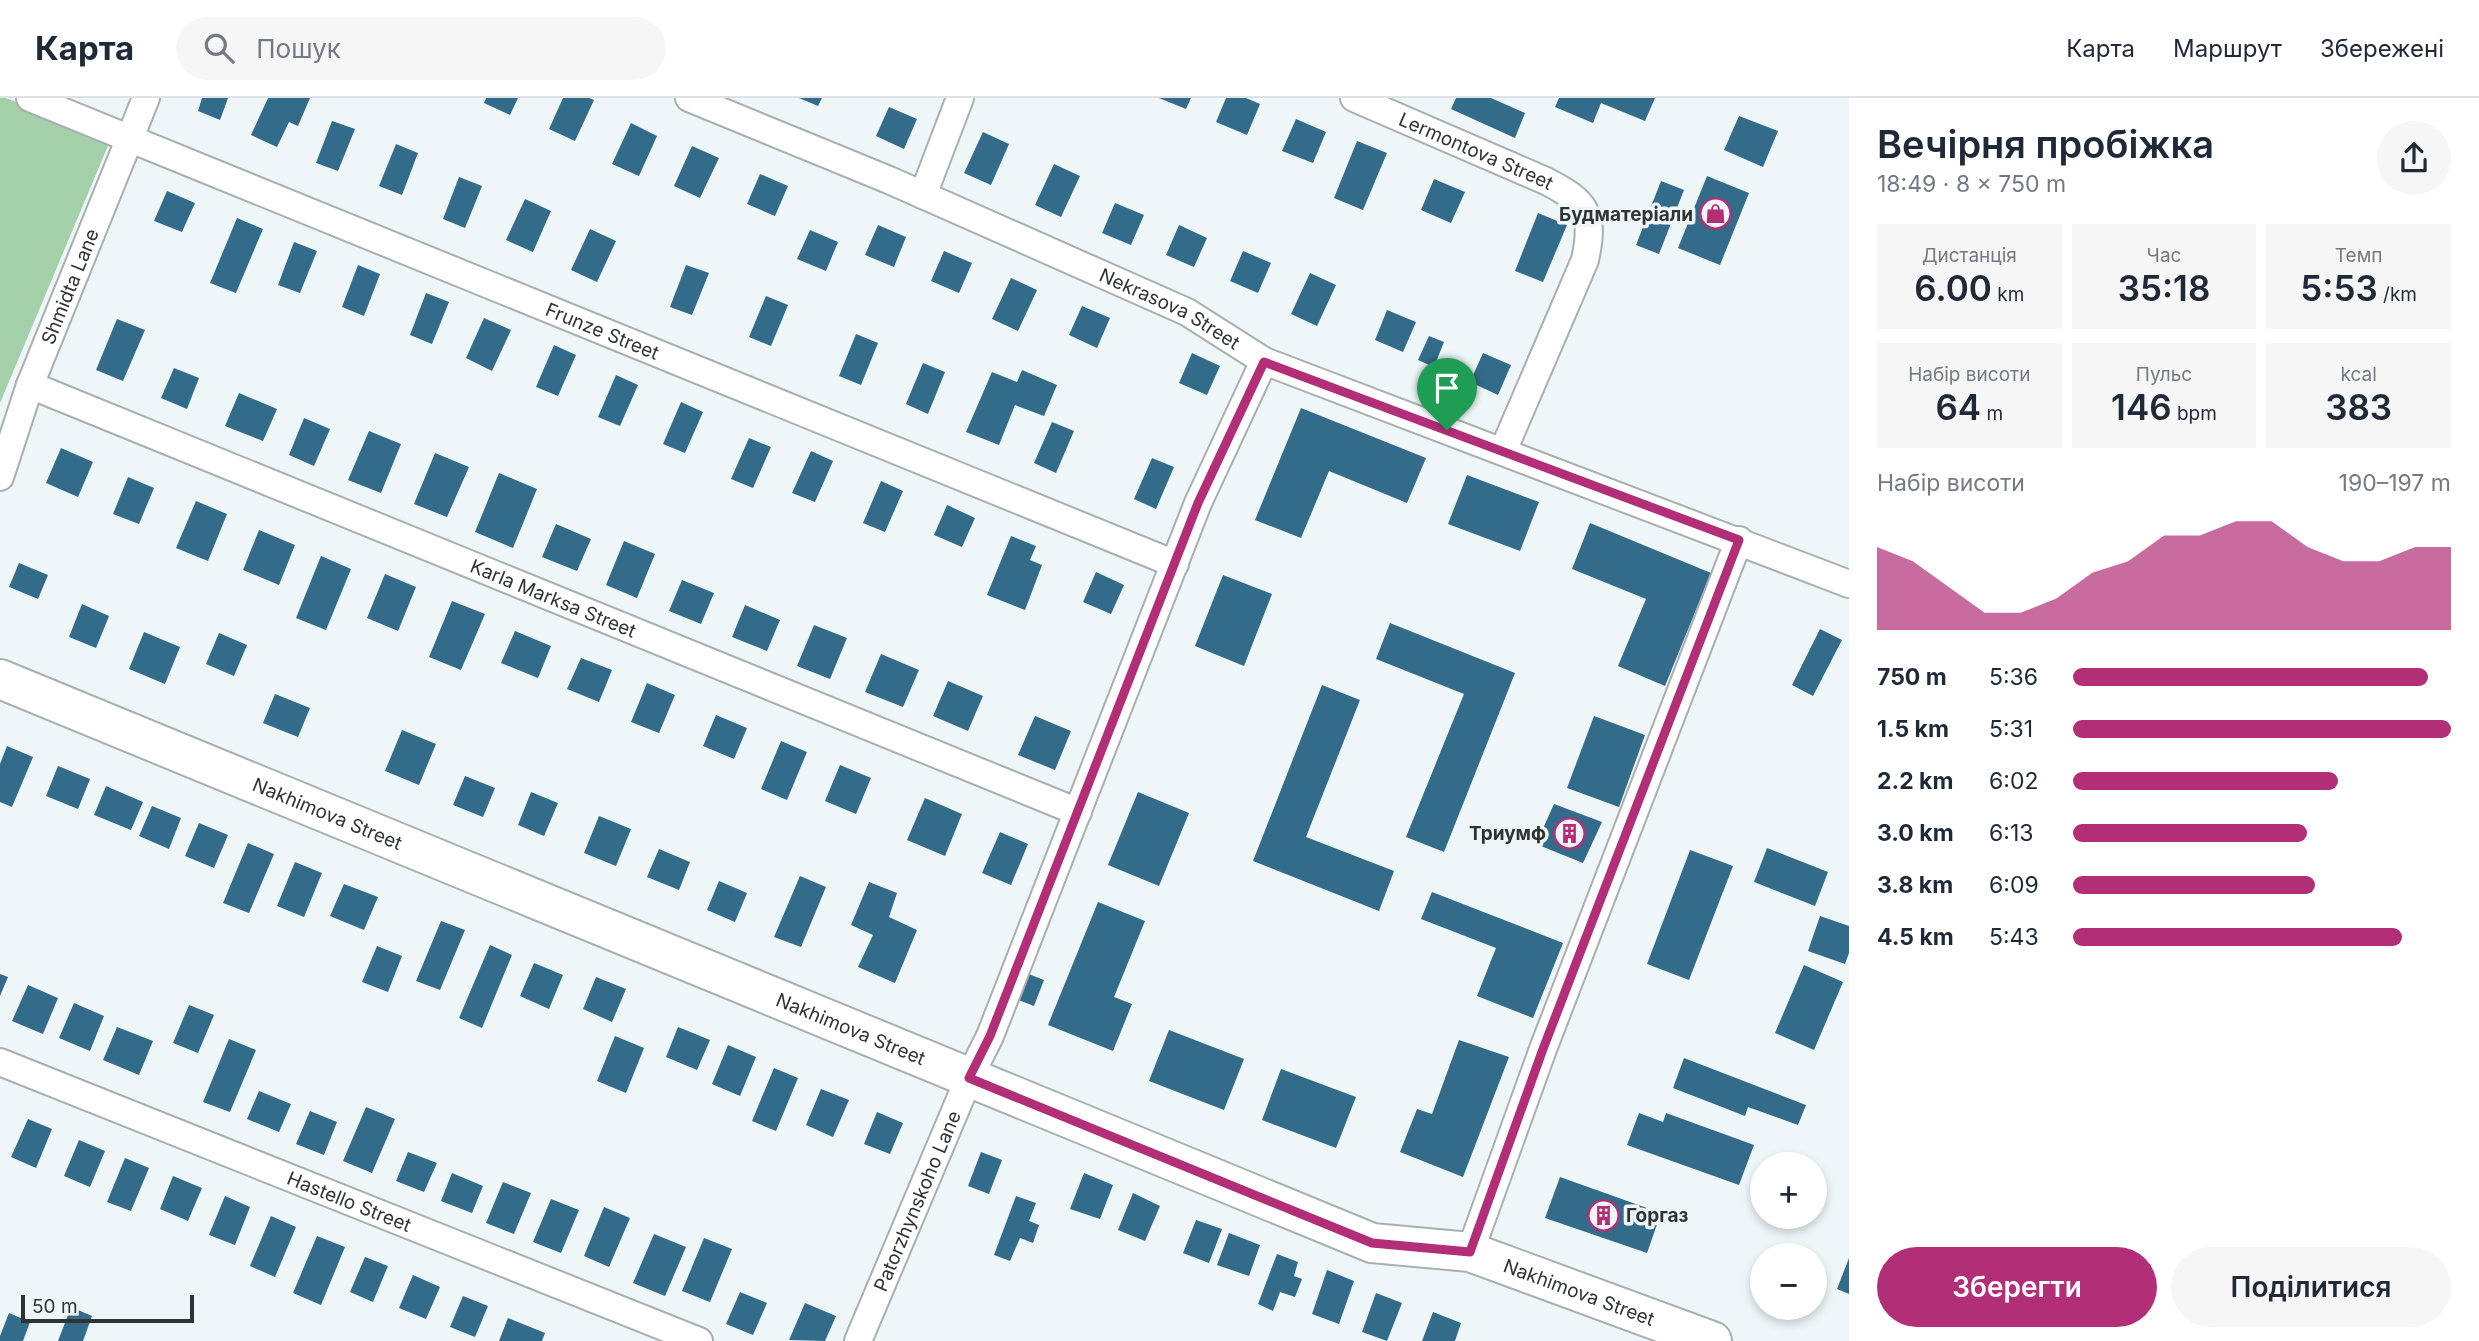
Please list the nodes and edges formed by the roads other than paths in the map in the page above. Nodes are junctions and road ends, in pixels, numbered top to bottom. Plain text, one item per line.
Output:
1 (30, 98) edge
2 (146, 98) edge
3 (688, 98) edge
4 (960, 98) edge
5 (1354, 98) edge
6 (129, 138) junction
7 (923, 195) junction
8 (1264, 362) junction
9 (30, 385) junction
10 (1503, 451) junction
11 (0, 477) edge
12 (1739, 540) junction
13 (1175, 564) junction
14 (1849, 583) edge
15 (0, 678) edge
16 (1078, 811) junction
17 (0, 1062) edge
18 (969, 1078) junction
19 (1470, 1252) junction
20 (699, 1341) edge
21 (858, 1341) edge
22 (1712, 1341) edge

1 - 6 street, Frunze Street
2 - 6 street, Shmidta Lane
3 - 7 street, Nekrasova Street
4 - 7 street
5 - 10 street, Lermontova Street
6 - 9 street, Shmidta Lane
6 - 13 street, Frunze Street
7 - 8 street, Nekrasova Street
8 - 10 street, Nekrasova Street
8 - 13 street, Patorzhynskoho Lane
9 - 11 street, Shmidta Lane
9 - 16 street, Karla Marksa Street
10 - 12 street, Nekrasova Street
12 - 14 street, Nekrasova Street
12 - 19 street
13 - 16 street, Patorzhynskoho Lane
15 - 18 main road, Nakhimova Street
16 - 18 street, Patorzhynskoho Lane
17 - 20 street, Hastello Street
18 - 19 main road, Nakhimova Street
18 - 21 street, Patorzhynskoho Lane
19 - 22 main road, Nakhimova Street

